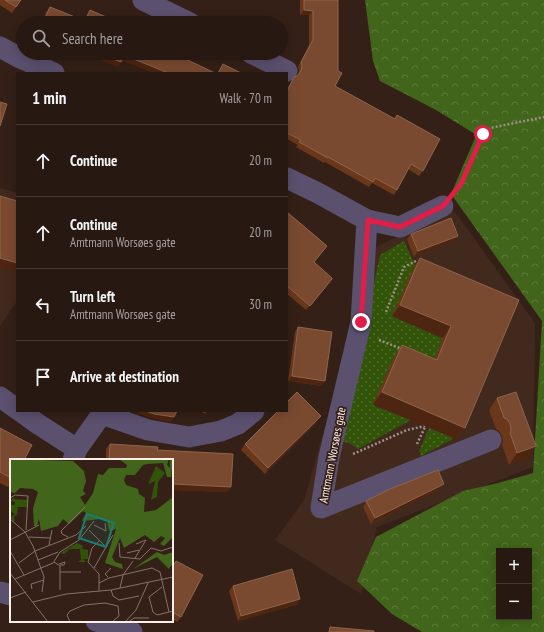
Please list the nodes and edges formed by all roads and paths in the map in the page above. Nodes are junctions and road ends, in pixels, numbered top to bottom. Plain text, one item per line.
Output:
1 (144, 0) edge
2 (176, 16) edge
3 (0, 47) edge
4 (16, 56) edge
5 (25, 60) edge
6 (265, 60) edge
7 (288, 71) dead end
8 (52, 72) edge
9 (544, 117) edge
10 (288, 178) edge
11 (443, 206) joint
12 (368, 220) junction
13 (416, 261) edge
14 (384, 316) dead end
15 (375, 338) dead end
16 (408, 351) edge
17 (0, 397) edge
18 (16, 408) edge
19 (21, 412) edge
20 (103, 412) edge
21 (253, 412) edge
22 (425, 426) edge
23 (491, 440) dead end
24 (75, 454) edge
25 (348, 456) dead end
26 (0, 592) edge
27 (10, 595) edge
28 (99, 622) edge
29 (132, 632) edge

1 - 2 street
3 - 4 street
5 - 8 street
6 - 7 street
9 - 11 path
10 - 12 street
11 - 12 street
12 - 23 street, Amtmann Worsøes gate
13 - 14 path
15 - 16 path
17 - 18 street
19 - 24 street
20 - 21 street
20 - 24 street
22 - 25 path
26 - 27 street
28 - 29 street

